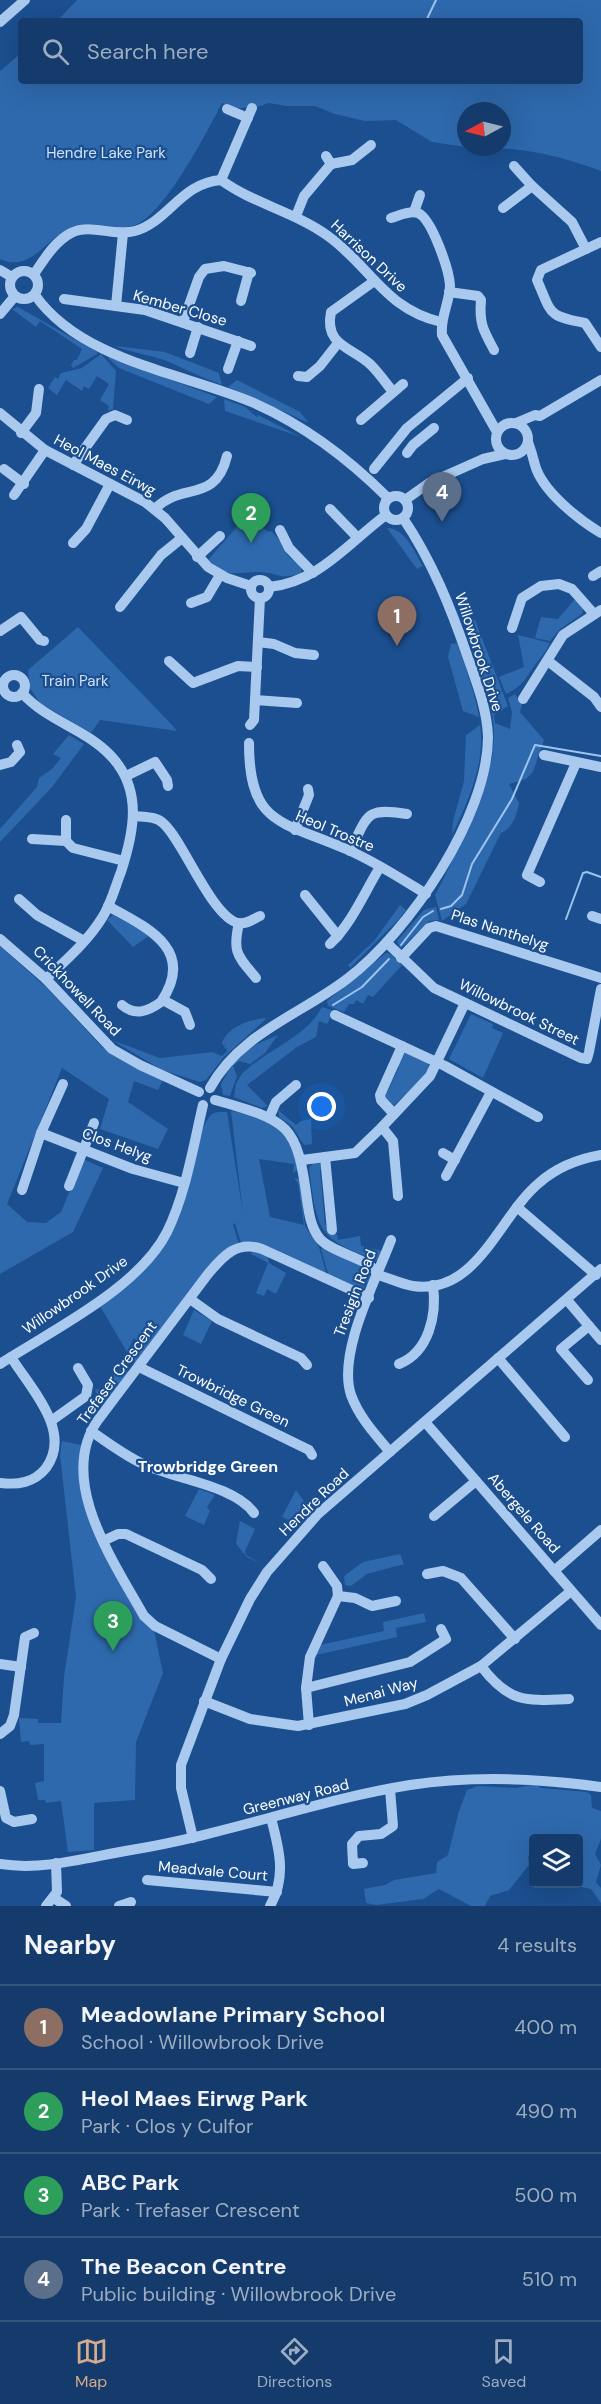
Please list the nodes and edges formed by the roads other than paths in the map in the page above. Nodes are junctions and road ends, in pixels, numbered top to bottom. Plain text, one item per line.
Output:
1 (19, 2) edge
2 (0, 22) edge
3 (227, 109) dead end
4 (371, 145) dead end
5 (514, 166) dead end
6 (221, 180) junction
7 (532, 186) junction
8 (420, 195) dead end
9 (503, 208) dead end
10 (414, 213) junction
11 (296, 216) junction
12 (391, 218) dead end
13 (123, 233) junction
14 (601, 242) edge
15 (586, 249) junction
16 (0, 270) edge
17 (33, 274) junction
18 (12, 277) junction
19 (373, 282) junction
20 (449, 292) junction
21 (35, 295) junction
22 (15, 296) junction
23 (64, 299) dead end
24 (241, 301) dead end
25 (116, 306) junction
26 (0, 314) edge
27 (183, 322) junction
28 (441, 322) junction
29 (198, 327) junction
30 (238, 341) junction
31 (338, 342) junction
32 (251, 346) dead end
33 (601, 347) edge
34 (494, 350) dead end
35 (190, 353) dead end
36 (228, 369) dead end
37 (298, 376) dead end
38 (468, 378) junction
39 (601, 380) edge
40 (403, 384) dead end
41 (39, 389) dead end
42 (393, 392) junction
43 (0, 413) edge
44 (489, 413) junction
45 (540, 416) junction
46 (127, 420) dead end
47 (361, 420) dead end
48 (513, 423) junction
49 (434, 428) dead end
50 (21, 433) junction
51 (401, 434) junction
52 (497, 436) junction
53 (528, 438) junction
54 (45, 450) junction
55 (505, 454) junction
56 (518, 455) junction
57 (227, 456) dead end
58 (483, 459) junction
59 (73, 465) junction
60 (535, 466) junction
61 (4, 469) dead end
62 (374, 469) dead end
63 (24, 484) junction
64 (110, 484) junction
65 (14, 495) dead end
66 (388, 498) junction
67 (405, 500) junction
68 (155, 509) junction
69 (330, 509) dead end
70 (386, 515) junction
71 (404, 518) junction
72 (280, 530) dead end
73 (601, 533) edge
74 (220, 536) dead end
75 (357, 537) junction
76 (182, 538) junction
77 (73, 543) dead end
78 (197, 557) junction
79 (313, 573) junction
80 (220, 575) junction
81 (251, 586) junction
82 (269, 587) junction
83 (260, 598) junction
84 (191, 603) dead end
85 (120, 608) dead end
86 (598, 612) edge
87 (512, 628) dead end
88 (0, 631) edge
89 (44, 641) dead end
90 (258, 642) junction
91 (314, 655) dead end
92 (170, 661) dead end
93 (549, 661) junction
94 (257, 667) junction
95 (3, 673) edge
96 (22, 693) junction
97 (3, 696) edge
98 (523, 699) dead end
99 (255, 700) junction
100 (297, 703) dead end
101 (601, 707) edge
102 (250, 725) dead end
103 (249, 743) dead end
104 (17, 745) dead end
105 (544, 755) dead end
106 (576, 764) junction
107 (0, 765) edge
108 (601, 767) edge
109 (126, 776) junction
110 (168, 786) dead end
111 (308, 789) dead end
112 (407, 814) dead end
113 (134, 816) junction
114 (66, 820) dead end
115 (295, 830) junction
116 (32, 839) dead end
117 (66, 841) junction
118 (350, 851) junction
119 (124, 861) junction
120 (380, 867) junction
121 (540, 882) dead end
122 (426, 894) junction
123 (305, 895) dead end
124 (19, 899) dead end
125 (108, 906) junction
126 (260, 916) dead end
127 (239, 923) junction
128 (0, 939) edge
129 (84, 942) junction
130 (387, 943) junction
131 (401, 958) junction
132 (256, 978) dead end
133 (601, 978) edge
134 (46, 979) junction
135 (601, 989) edge
136 (163, 1000) junction
137 (465, 1003) junction
138 (122, 1005) dead end
139 (335, 1015) dead end
140 (190, 1025) dead end
141 (402, 1046) junction
142 (437, 1062) junction
143 (63, 1084) dead end
144 (296, 1085) dead end
145 (210, 1088) junction
146 (199, 1092) junction
147 (491, 1092) junction
148 (215, 1100) junction
149 (203, 1105) junction
150 (394, 1114) junction
151 (538, 1117) dead end
152 (269, 1118) junction
153 (94, 1123) dead end
154 (382, 1127) junction
155 (40, 1133) junction
156 (83, 1150) junction
157 (443, 1153) dead end
158 (601, 1155) edge
159 (325, 1157) junction
160 (302, 1160) junction
161 (454, 1160) junction
162 (446, 1176) dead end
163 (184, 1183) junction
164 (69, 1186) dead end
165 (22, 1190) dead end
166 (398, 1196) dead end
167 (517, 1206) junction
168 (332, 1230) dead end
169 (391, 1240) dead end
170 (598, 1272) edge
171 (378, 1275) junction
172 (433, 1285) junction
173 (369, 1298) junction
174 (190, 1299) junction
175 (567, 1300) junction
176 (590, 1326) junction
177 (601, 1340) edge
178 (11, 1357) junction
179 (498, 1358) junction
180 (0, 1364) edge
181 (399, 1364) dead end
182 (307, 1365) dead end
183 (139, 1367) junction
184 (78, 1368) dead end
185 (588, 1380) dead end
186 (51, 1421) junction
187 (425, 1422) junction
188 (91, 1431) junction
189 (565, 1437) dead end
190 (390, 1452) junction
191 (312, 1455) dead end
192 (476, 1481) junction
193 (0, 1483) edge
194 (254, 1513) dead end
195 (434, 1516) dead end
196 (601, 1530) edge
197 (103, 1541) junction
198 (323, 1566) dead end
199 (554, 1571) junction
200 (427, 1574) dead end
201 (211, 1579) dead end
202 (572, 1591) junction
203 (338, 1596) junction
204 (396, 1601) dead end
205 (601, 1625) edge
206 (441, 1629) dead end
207 (34, 1633) dead end
208 (515, 1639) junction
209 (221, 1659) junction
210 (0, 1664) edge
211 (481, 1666) junction
212 (21, 1667) junction
213 (306, 1688) junction
214 (569, 1699) dead end
215 (204, 1701) junction
216 (309, 1725) junction
217 (0, 1734) edge
218 (601, 1787) edge
219 (390, 1789) junction
220 (0, 1791) edge
221 (1, 1804) edge
222 (271, 1818) junction
223 (32, 1820) dead end
224 (193, 1838) junction
225 (56, 1863) junction
226 (363, 1863) dead end
227 (0, 1864) edge
228 (147, 1880) dead end
229 (277, 1892) junction
230 (50, 1902) edge
231 (131, 1902) dead end
232 (66, 1906) edge
233 (118, 1906) edge
234 (270, 1906) edge

1 - 2 street
3 - 6 street
4 - 11 street
5 - 7 street
6 - 11 street, Harrison Drive
6 - 13 street
7 - 9 street
7 - 15 street
8 - 10 street
10 - 12 street
10 - 20 street
11 - 19 street, Harrison Drive
13 - 17 street
13 - 25 street
14 - 15 street
15 - 33 street
16 - 18 street
17 - 18 street
17 - 21 street
18 - 22 street
19 - 28 street, Harrison Drive
19 - 31 street
20 - 28 street
20 - 34 street
21 - 22 street
21 - 66 street
22 - 26 street
23 - 25 street, Kember Close
24 - 27 street
25 - 27 street, Kember Close
27 - 29 street, Kember Close
28 - 38 street
29 - 30 street, Kember Close
29 - 35 street
30 - 32 street, Kember Close
30 - 36 street
31 - 37 street
31 - 42 street
38 - 44 street
38 - 51 street
39 - 45 street
40 - 42 street
41 - 50 street
42 - 47 street
43 - 50 street, Heol Maes Eirwg
44 - 48 street
44 - 52 street
45 - 48 street
45 - 53 street
46 - 59 street
48 - 52 street
48 - 53 street
49 - 51 street
50 - 54 street, Heol Maes Eirwg
51 - 62 street
52 - 55 street
52 - 58 street
53 - 56 street
53 - 60 street
54 - 59 street, Heol Maes Eirwg
54 - 63 street
55 - 56 street
55 - 58 street
56 - 60 street
57 - 68 street
58 - 67 street
59 - 64 street, Heol Maes Eirwg
60 - 73 street
61 - 63 street
63 - 65 street
64 - 68 street, Heol Maes Eirwg
64 - 77 street
66 - 67 street
66 - 70 street
67 - 71 street
68 - 76 street, Heol Maes Eirwg
69 - 75 street
70 - 71 street
70 - 75 street
71 - 122 street, Willowbrook Drive
72 - 79 street
74 - 78 street
75 - 79 street
76 - 78 street, Heol Maes Eirwg
76 - 85 street
78 - 80 street, Heol Maes Eirwg
79 - 82 street
80 - 81 street, Heol Maes Eirwg
80 - 84 street
81 - 82 street
81 - 83 street
82 - 83 street
83 - 90 street
86 - 87 street
86 - 93 street
88 - 89 street
90 - 91 street
90 - 94 street
92 - 94 street
93 - 98 street
93 - 101 street
94 - 99 street
95 - 96 street
95 - 97 street
96 - 97 street
96 - 109 street
99 - 100 street
99 - 102 street
103 - 115 street, Heol Trostre
104 - 107 street
105 - 106 street
106 - 108 street
106 - 121 street
109 - 110 street
109 - 113 street
111 - 115 street
112 - 118 street
113 - 119 street
113 - 127 street
114 - 117 street
115 - 118 street, Heol Trostre
116 - 117 street
117 - 119 street
118 - 120 street, Heol Trostre
119 - 125 street
120 - 122 street, Heol Trostre
120 - 123 street
122 - 130 street, Willowbrook Drive
124 - 129 street
125 - 129 street
125 - 136 street
126 - 127 street
127 - 132 street
128 - 134 street, Crickhowell Road
129 - 134 street
130 - 131 street, Willowbrook Street
130 - 145 street, Willowbrook Drive
131 - 133 street, Plas Nanthelyg
131 - 137 street, Willowbrook Street
134 - 146 street, Crickhowell Road
135 - 137 street, Willowbrook Street
136 - 138 street
136 - 140 street
137 - 142 street
139 - 141 street
141 - 142 street
141 - 150 street
142 - 147 street
142 - 150 street
143 - 155 street
144 - 152 street
145 - 146 street
145 - 148 street
146 - 149 street
147 - 151 street
147 - 161 street
148 - 149 street
148 - 152 street
149 - 163 street, Willowbrook Drive
150 - 154 street
152 - 160 street
153 - 156 street
154 - 159 street
154 - 166 street
155 - 156 street, Clos Helyg
155 - 165 street
156 - 163 street, Clos Helyg
156 - 164 street
157 - 161 street
158 - 167 street
159 - 160 street
159 - 168 street
160 - 171 street
161 - 162 street
163 - 178 street, Willowbrook Drive
167 - 170 street
167 - 172 street
169 - 171 street, Tresigin Road
170 - 175 street, Hendre Road
171 - 172 street
171 - 173 street, Tresigin Road
172 - 181 street
173 - 174 street, Trefaser Crescent
173 - 190 street, Tresigin Road
174 - 182 street
174 - 183 street, Trefaser Crescent
175 - 176 street
175 - 179 street, Hendre Road
176 - 177 street
176 - 185 street
178 - 180 street, Willowbrook Drive
178 - 186 street
179 - 187 street, Hendre Road
179 - 189 street
183 - 188 street, Trefaser Crescent
183 - 191 street, Trowbridge Green
184 - 186 street
186 - 193 street
187 - 190 street, Hendre Road
187 - 192 street, Abergele Road
188 - 194 street
188 - 197 street, Trefaser Crescent
190 - 209 street, Hendre Road
192 - 195 street
192 - 199 street, Abergele Road
196 - 199 street
197 - 201 street
197 - 209 street, Trefaser Crescent
198 - 203 street
199 - 202 street, Abergele Road
200 - 208 street
202 - 205 street, Abergele Road
202 - 208 street, Menai Way
203 - 204 street
203 - 213 street
206 - 213 street
207 - 212 street
208 - 211 street, Menai Way
209 - 215 street, Hendre Road
210 - 212 street
211 - 214 street
211 - 216 street, Menai Way
212 - 217 street
213 - 216 street
215 - 216 street, Menai Way
215 - 224 street, Hendre Road
218 - 219 street, Greenway Road
219 - 222 street, Greenway Road
219 - 226 street
220 - 221 street
221 - 223 street
222 - 224 street, Greenway Road
222 - 229 street
224 - 225 street, Greenway Road
225 - 227 street, Greenway Road
225 - 230 street
228 - 229 street, Meadvale Court
229 - 234 street
230 - 232 street
231 - 233 street

